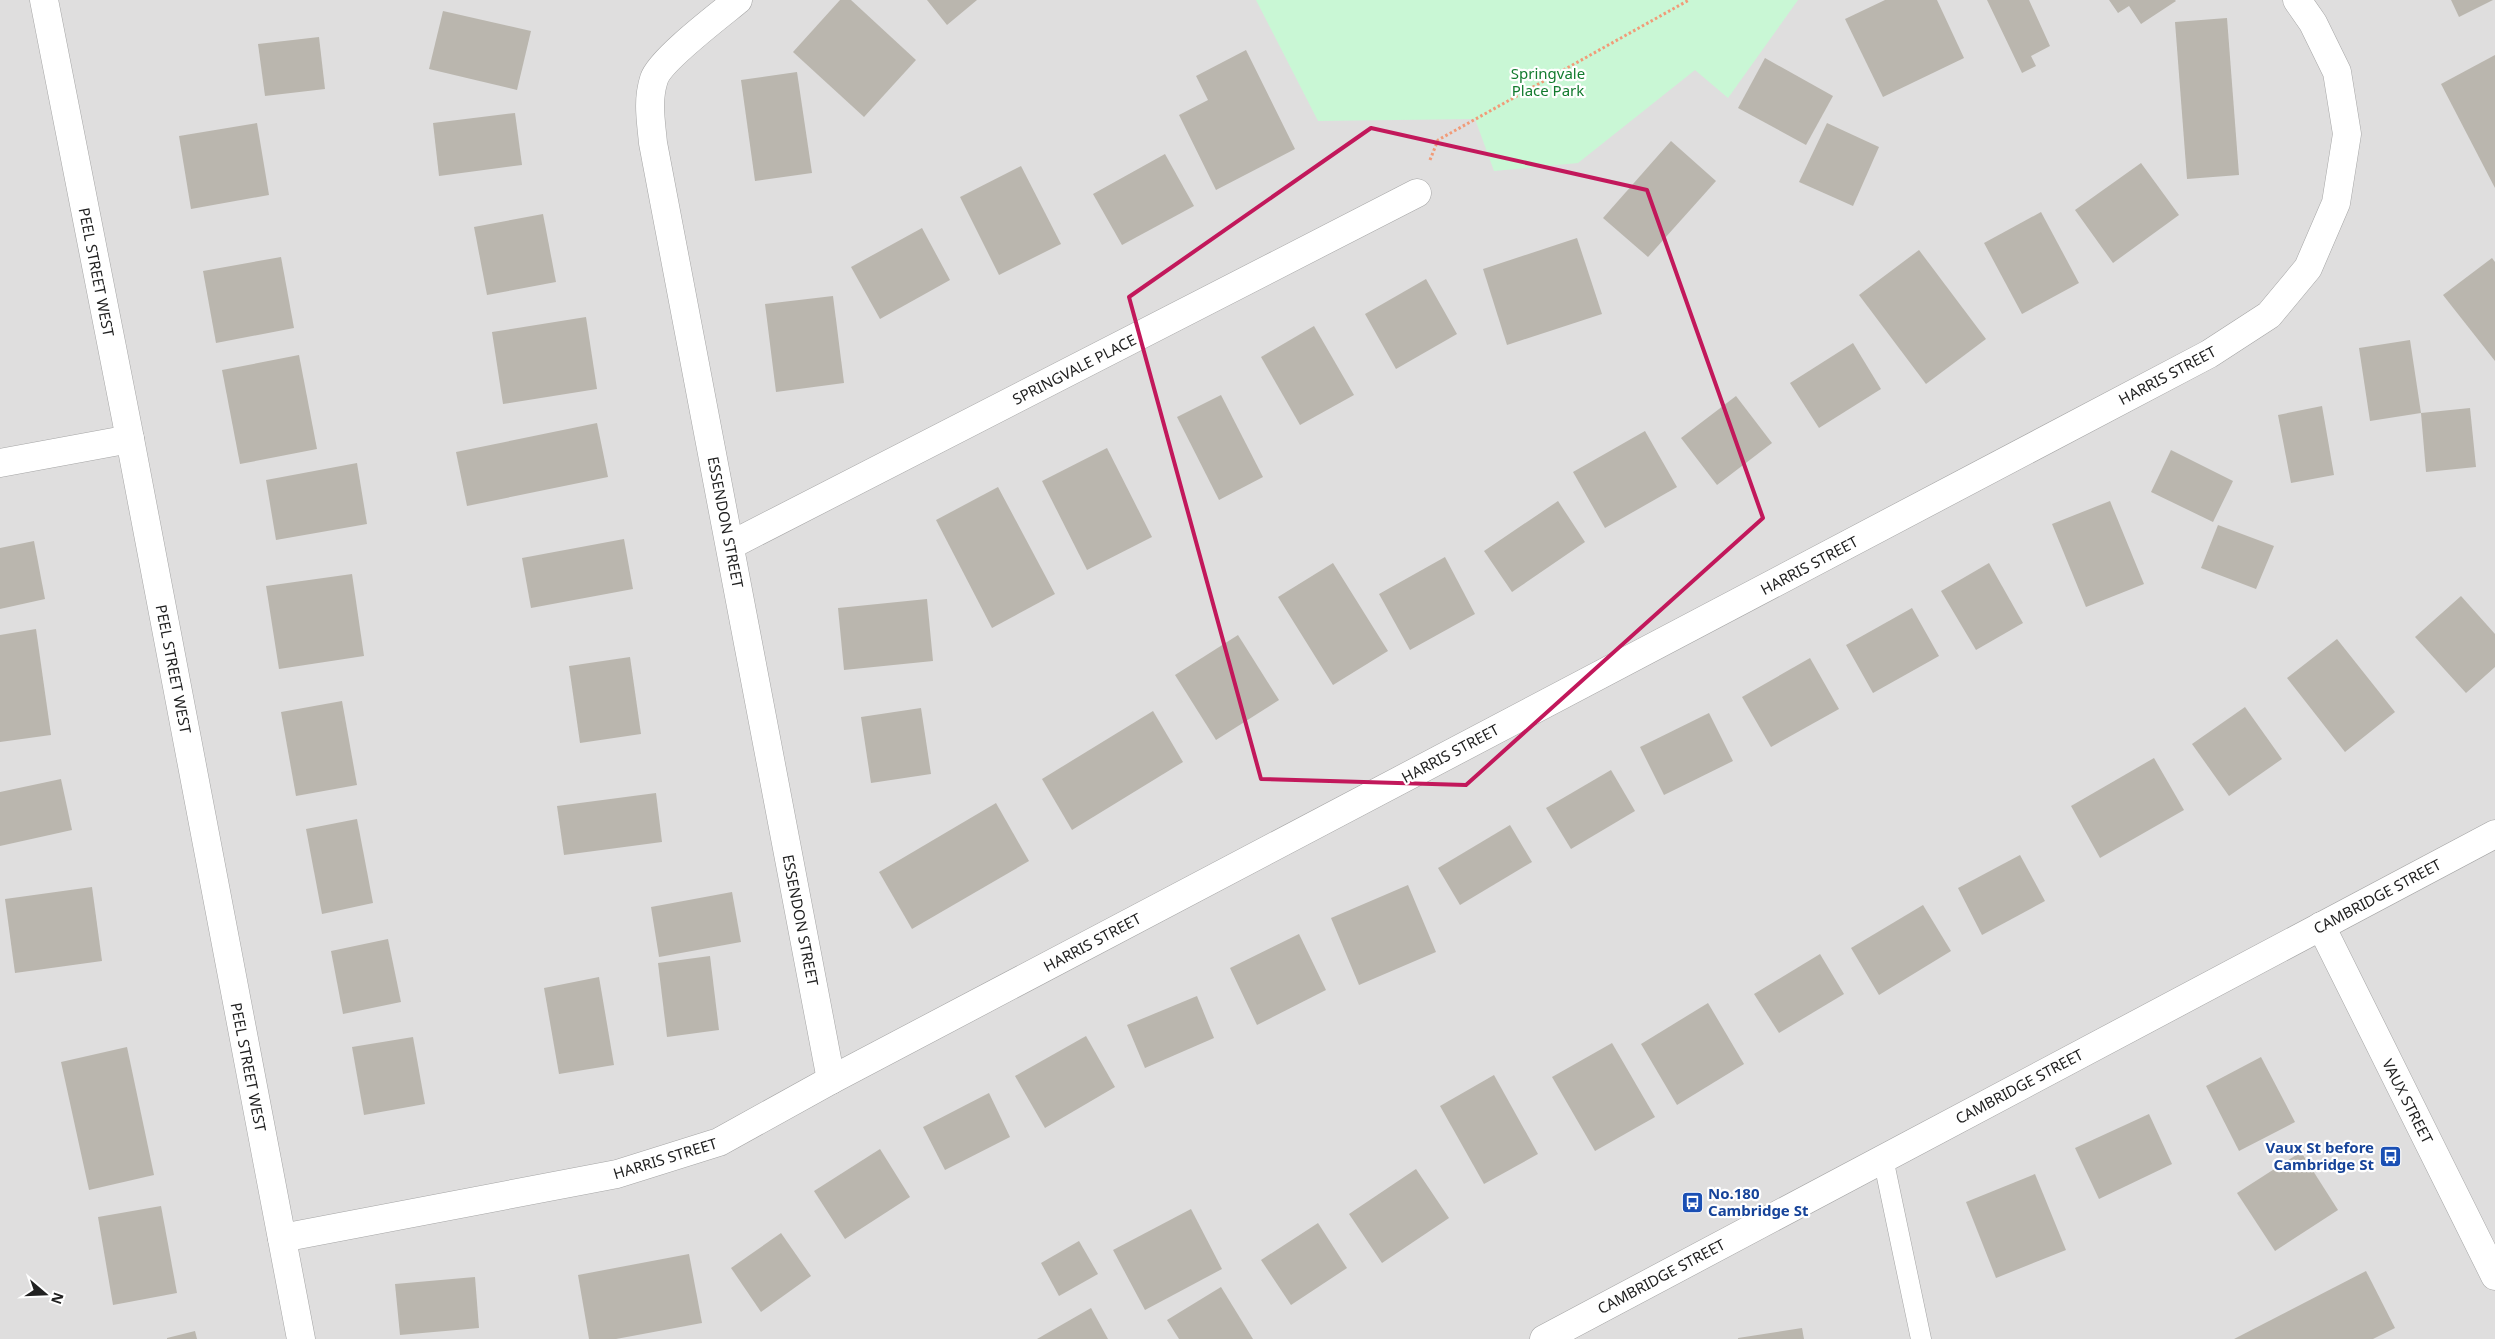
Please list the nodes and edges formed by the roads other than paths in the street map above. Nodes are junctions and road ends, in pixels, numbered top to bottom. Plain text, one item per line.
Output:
1 (44, 0) edge
2 (738, 0) edge
3 (2297, 0) edge
4 (1417, 193) road end
5 (130, 439) junction
6 (0, 463) edge
7 (731, 544) junction
8 (2495, 834) edge
9 (2320, 926) junction
10 (831, 1080) junction
11 (1883, 1158) junction
12 (282, 1238) junction
13 (2495, 1276) edge
14 (301, 1339) edge
15 (1544, 1339) edge
16 (1922, 1339) edge

1 - 5 street, PEEL STREET WEST
2 - 7 street, ESSENDON STREET
3 - 10 street, HARRIS STREET
4 - 7 street, SPRINGVALE PLACE
5 - 6 street
5 - 12 street, PEEL STREET WEST
7 - 10 street, ESSENDON STREET
8 - 9 street, CAMBRIDGE STREET
9 - 11 street, CAMBRIDGE STREET
9 - 13 street, VAUX STREET
10 - 12 street, HARRIS STREET
11 - 15 street, CAMBRIDGE STREET
11 - 16 lane
12 - 14 street, PEEL STREET WEST

